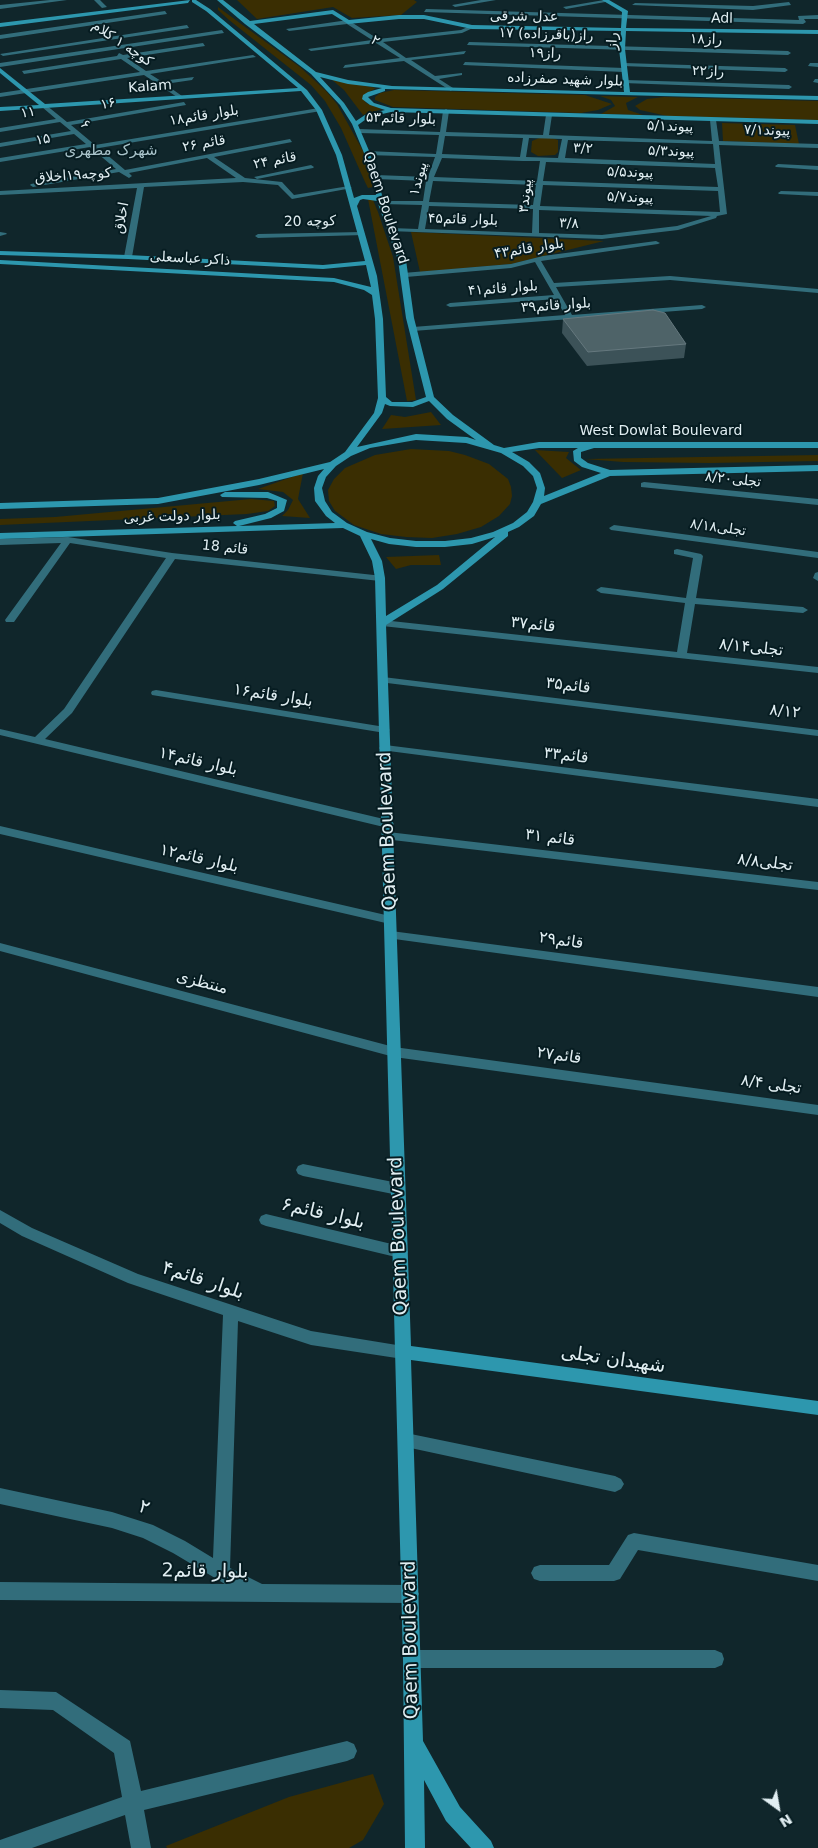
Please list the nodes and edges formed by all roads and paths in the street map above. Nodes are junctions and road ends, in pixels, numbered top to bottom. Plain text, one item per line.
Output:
1 (64, 0) edge
2 (97, 0) edge
3 (152, 0) edge
4 (493, 0) edge
5 (671, 0) edge
6 (189, 1) edge
7 (607, 1) edge
8 (222, 3) edge
9 (426, 3) dead end
10 (789, 4) dead end
11 (206, 5) edge
12 (455, 5) dead end
13 (635, 5) junction
14 (104, 6) junction
15 (0, 7) edge
16 (566, 7) dead end
17 (620, 7) junction
18 (426, 11) junction
19 (165, 13) dead end
20 (626, 17) junction
21 (818, 17) edge
22 (424, 18) junction
23 (348, 22) junction
24 (0, 23) edge
25 (247, 23) junction
26 (75, 26) junction
27 (187, 27) dead end
28 (472, 27) junction
29 (289, 29) dead end
30 (625, 29) junction
31 (82, 30) dead end
32 (222, 32) dead end
33 (818, 32) edge
34 (89, 35) dead end
35 (0, 37) edge
36 (96, 40) junction
37 (374, 41) junction
38 (469, 44) dead end
39 (203, 45) dead end
40 (109, 49) junction
41 (311, 49) dead end
42 (622, 49) junction
43 (464, 52) dead end
44 (788, 53) dead end
45 (3, 54) dead end
46 (122, 58) junction
47 (253, 58) dead end
48 (403, 60) junction
49 (465, 64) dead end
50 (0, 65) edge
51 (810, 65) dead end
52 (818, 65) edge
53 (345, 67) dead end
54 (624, 67) junction
55 (0, 70) edge
56 (785, 70) dead end
57 (24, 72) dead end
58 (145, 73) junction
59 (313, 73) junction
60 (460, 74) dead end
61 (3, 76) edge
62 (192, 78) dead end
63 (433, 78) junction
64 (625, 82) junction
65 (160, 83) junction
66 (789, 87) dead end
67 (392, 88) junction
68 (303, 89) junction
69 (451, 89) junction
70 (26, 91) junction
71 (627, 94) junction
72 (0, 95) edge
73 (180, 97) junction
74 (818, 98) edge
75 (184, 104) dead end
76 (44, 106) junction
77 (0, 109) edge
78 (319, 110) junction
79 (391, 110) junction
80 (446, 112) junction
81 (549, 115) junction
82 (713, 120) junction
83 (63, 122) junction
84 (818, 122) edge
85 (357, 127) junction
86 (0, 130) edge
87 (75, 132) junction
88 (444, 133) junction
89 (526, 135) junction
90 (546, 136) junction
91 (565, 137) junction
92 (290, 141) dead end
93 (715, 141) junction
94 (0, 145) edge
95 (91, 146) junction
96 (818, 146) edge
97 (368, 153) junction
98 (208, 156) junction
99 (439, 156) junction
100 (523, 159) junction
101 (0, 160) edge
102 (543, 160) junction
103 (561, 160) junction
104 (622, 163) joint
105 (718, 166) junction
106 (778, 166) dead end
107 (311, 167) dead end
108 (818, 168) edge
109 (121, 171) junction
110 (376, 177) junction
111 (430, 179) junction
112 (242, 180) junction
113 (138, 182) junction
114 (539, 182) junction
115 (15, 188) dead end
116 (350, 188) junction
117 (378, 188) junction
118 (0, 189) edge
119 (721, 189) junction
120 (781, 193) dead end
121 (3, 194) edge
122 (818, 194) edge
123 (0, 199) edge
124 (381, 201) junction
125 (425, 204) junction
126 (354, 205) junction
127 (536, 208) junction
128 (724, 214) junction
129 (391, 230) junction
130 (421, 231) junction
131 (362, 234) junction
132 (535, 235) junction
133 (258, 236) dead end
134 (656, 244) dead end
135 (0, 253) edge
136 (128, 257) junction
137 (537, 260) junction
138 (0, 262) edge
139 (370, 263) junction
140 (336, 267) junction
141 (406, 275) junction
142 (334, 280) junction
143 (552, 285) junction
144 (818, 291) edge
145 (375, 294) junction
146 (559, 297) junction
147 (450, 305) dead end
148 (702, 307) dead end
149 (570, 317) junction
150 (413, 329) junction
151 (382, 398) junction
152 (430, 398) junction
153 (593, 445) junction
154 (818, 445) edge
155 (490, 446) junction
156 (504, 451) junction
157 (348, 454) junction
158 (333, 464) junction
159 (818, 468) edge
160 (609, 473) junction
161 (644, 485) dead end
162 (158, 501) junction
163 (538, 502) junction
164 (818, 502) edge
165 (0, 506) edge
166 (344, 525) junction
167 (516, 525) junction
168 (614, 528) dead end
169 (209, 530) junction
170 (364, 534) junction
171 (0, 536) edge
172 (68, 540) junction
173 (0, 542) edge
174 (677, 552) dead end
175 (818, 555) edge
176 (172, 556) junction
177 (380, 578) junction
178 (601, 590) dead end
179 (690, 601) junction
180 (803, 610) dead end
181 (10, 620) dead end
182 (382, 623) junction
183 (681, 656) junction
184 (818, 670) edge
185 (383, 680) junction
186 (156, 693) dead end
187 (748, 725) joint
188 (385, 730) junction
189 (0, 732) edge
190 (818, 733) edge
191 (37, 740) junction
192 (386, 748) junction
193 (818, 803) edge
194 (0, 830) edge
195 (388, 830) junction
196 (708, 873) joint
197 (818, 886) edge
198 (391, 928) junction
199 (0, 947) edge
200 (818, 992) edge
201 (394, 1052) junction
202 (720, 1095) joint
203 (818, 1110) edge
204 (303, 1170) dead end
205 (398, 1189) junction
206 (0, 1216) edge
207 (266, 1220) dead end
208 (400, 1252) junction
209 (231, 1311) junction
210 (403, 1352) junction
211 (818, 1408) edge
212 (406, 1440) junction
213 (615, 1484) dead end
214 (0, 1496) edge
215 (221, 1573) junction
216 (540, 1573) dead end
217 (818, 1573) edge
218 (0, 1591) edge
219 (261, 1594) junction
220 (410, 1594) junction
221 (412, 1658) junction
222 (715, 1659) dead end
223 (0, 1699) edge
224 (413, 1742) junction
225 (347, 1751) dead end
226 (133, 1803) junction
227 (4, 1848) edge
228 (141, 1848) edge
229 (415, 1848) edge
230 (484, 1848) edge

1 - 15 street
2 - 14 street
3 - 14 main road
4 - 12 street
5 - 13 street
6 - 11 main road, Qaem Boulevard
6 - 24 main road
7 - 16 street
7 - 17 main road
8 - 11 main road
8 - 25 main road, Qaem Boulevard
9 - 18 street
10 - 13 street
11 - 68 main road, Qaem Boulevard
13 - 17 street
14 - 24 main road
17 - 20 main road, راز
18 - 20 street
18 - 22 street
19 - 26 street
20 - 21 street
20 - 30 main road, راز
22 - 23 main road
22 - 28 main road, عدل شرقی
23 - 25 main road
23 - 29 street
23 - 37 street, ۲
25 - 59 main road, Qaem Boulevard
26 - 31 street, کوچه ۱ کلام
26 - 35 street
27 - 36 street
28 - 30 main road, عدل شرقی
28 - 37 street
30 - 33 main road, Adl
30 - 42 main road, راز
32 - 40 street
34 - 36 street, کوچه ۱ کلام
36 - 40 street, کوچه ۱ کلام
36 - 45 street
37 - 41 street
37 - 48 street, ۲
38 - 42 street, ۱۷ راز(باقرزاده)
39 - 46 street
40 - 46 street, کوچه ۱ کلام
40 - 50 street
42 - 44 street, راز۱۸
42 - 54 main road, راز
43 - 48 street
46 - 57 street
46 - 58 street, کوچه ۱ کلام
47 - 58 street
48 - 53 street
48 - 63 street, ۲
49 - 54 street, راز۱۹
51 - 52 street
54 - 56 street, راز۱۹
54 - 64 main road, راز
55 - 61 main road
58 - 65 street, کوچه ۱ کلام
58 - 70 street
59 - 67 main road, بلوار شهید صفرزاده
59 - 85 main road, Qaem Boulevard
60 - 63 street
61 - 70 main road
62 - 65 street
63 - 69 street, ۲
64 - 66 street, راز۲۲
64 - 71 main road, راز
65 - 73 street, کوچه ۱ کلام
67 - 69 main road, بلوار شهید صفرزاده
67 - 79 main road
68 - 73 main road, Kalam
68 - 78 main road, Qaem Boulevard
69 - 71 main road, بلوار شهید صفرزاده
70 - 72 street
70 - 76 main road
71 - 74 main road, بلوار شهید صفرزاده
73 - 76 main road, Kalam
75 - 83 street, ۱۶
76 - 77 main road, Kalam
76 - 83 street, ۶
78 - 95 street, بلوار قائم۱۸
78 - 116 main road, Qaem Boulevard
79 - 80 main road
79 - 85 main road
80 - 81 main road
80 - 88 street, پیوند۱
81 - 82 main road
81 - 90 street
82 - 84 main road
82 - 93 street
83 - 86 street, ۱۱
83 - 87 street, ۶
85 - 88 street, بلوار قائم۵۳
85 - 97 main road, Qaem Boulevard
87 - 94 street
87 - 95 street, ۶
88 - 89 street, بلوار قائم۵۳
88 - 99 street, پیوند۱
89 - 90 street, پیوند۵/۱
89 - 100 street, پیوند۳
90 - 91 street, پیوند۵/۱
91 - 93 street, پیوند۵/۱
91 - 103 street
92 - 98 street, قائم ۲۶
93 - 96 street, پیوند۷/۱
93 - 105 street
95 - 101 street, ۱۵
95 - 109 street, ۶
97 - 99 street, ۳/۲
97 - 110 main road, Qaem Boulevard
98 - 109 street, قائم ۲۶
98 - 112 street
99 - 100 street, ۳/۲
99 - 111 street, پیوند۱
100 - 102 street, ۳/۲
102 - 103 street, ۳/۲
102 - 114 street, پیوند۳
103 - 104 street, ۳/۲
104 - 105 street, پیوند۵/۳
105 - 119 street
106 - 108 street
107 - 112 street, ۲۴ قائم
109 - 113 street, ۶
109 - 115 street, قائم ۲۶
110 - 111 street, پیوند۵/۵
110 - 117 main road, Qaem Boulevard
111 - 114 street, پیوند۵/۵
111 - 125 street, پیوند۱
112 - 113 street, کوچه۱۹اخلاق
112 - 116 street
113 - 121 street, کوچه۱۹اخلاق
113 - 136 street, اخلاق
114 - 119 street, پیوند۵/۵
114 - 127 street, پیوند۳
116 - 117 main road
116 - 126 main road, Qaem Boulevard
117 - 124 main road, Qaem Boulevard
118 - 121 street
119 - 128 street
120 - 122 street
121 - 123 street
124 - 125 street, پیوند۵/۷
124 - 126 main road
124 - 129 main road, Qaem Boulevard
125 - 127 street, پیوند۵/۷
125 - 130 street, پیوند۱
126 - 131 main road, Qaem Boulevard
127 - 128 street, پیوند۵/۷
127 - 132 street, پیوند۳
128 - 132 street, ۳/۸
129 - 130 street, بلوار قائم۴۵
129 - 141 main road, Qaem Boulevard
130 - 132 street, بلوار قائم۴۵
131 - 133 street, کوچه 20
131 - 139 main road, Qaem Boulevard
134 - 137 street, بلوار قائم۴۳
135 - 136 main road, ذاکر عباسعلی
136 - 140 main road, ذاکر عباسعلی
137 - 141 street, بلوار قائم۴۳
137 - 143 street
138 - 142 main road, ذاکر عباسعلی
139 - 140 main road, ذاکر عباسعلی
139 - 145 main road, Qaem Boulevard
140 - 142 main road
141 - 150 main road, Qaem Boulevard
142 - 145 main road, ذاکر عباسعلی
143 - 144 street
143 - 146 street
145 - 151 main road, Qaem Boulevard
146 - 147 street, بلوار قائم۴۱
146 - 149 street
148 - 149 street, بلوار قائم۳۹
149 - 150 street, بلوار قائم۳۹
150 - 152 main road, Qaem Boulevard
151 - 152 main road
151 - 157 main road, Qaem Boulevard
152 - 155 main road
153 - 154 main road, West Dowlat Boulevard
153 - 156 main road, West Dowlat Boulevard
153 - 160 main road
155 - 156 main road
155 - 157 main road
156 - 163 main road
157 - 158 main road
158 - 162 main road, بلوار دولت غربی
158 - 166 main road
159 - 160 main road
160 - 163 main road
161 - 164 street, تجلی۸/۲۰
162 - 165 main road, بلوار دولت غربی
162 - 169 main road
163 - 167 main road
166 - 169 main road, بلوار دولت غربی
166 - 170 main road
167 - 170 main road
167 - 182 main road
168 - 175 street, تجلی۸/۱۸
169 - 171 main road, بلوار دولت غربی
170 - 177 main road, Qaem Boulevard
172 - 173 street, 18 قائم
172 - 176 street, 18 قائم
172 - 181 street
174 - 179 street
176 - 177 street, 18 قائم
176 - 191 street
177 - 182 main road, Qaem Boulevard
178 - 179 street
179 - 180 street
179 - 183 street
182 - 183 street, قائم۳۷
182 - 185 main road, Qaem Boulevard
183 - 184 street, تجلی۸‌/۱۴
185 - 187 street, قائم۳۵
185 - 188 main road, Qaem Boulevard
186 - 188 street, بلوار قائم۱۶
187 - 190 street, ۸/۱۲
188 - 192 main road, Qaem Boulevard
189 - 191 street, بلوار قائم۱۴
191 - 195 street, بلوار قائم۱۴
192 - 193 street, قائم۳۳
192 - 195 main road, Qaem Boulevard
194 - 198 street, بلوار قائم۱۲
195 - 196 street, قائم ۳۱
195 - 198 main road, Qaem Boulevard
196 - 197 street, تجلی۸/۸
198 - 200 street, قائم۲۹
198 - 201 main road, Qaem Boulevard
199 - 201 street, منتظزی
201 - 202 street, قائم۲۷
201 - 205 main road, Qaem Boulevard
202 - 203 street, ۸/۴ تجلی
204 - 205 street
205 - 208 main road, Qaem Boulevard
206 - 209 street, بلوار قائم۴
207 - 208 street, بلوار قائم۶
208 - 210 main road, Qaem Boulevard
209 - 210 street, بلوار قائم۴
209 - 215 street
210 - 211 main road, شهیدان تجلی
210 - 212 main road, Qaem Boulevard
212 - 213 street
212 - 220 main road, Qaem Boulevard
214 - 215 street, ۲
215 - 219 street, ۲
216 - 217 street
218 - 219 street, 2بلوار قائم
219 - 220 street, 2بلوار قائم
220 - 221 main road, Qaem Boulevard
221 - 222 street
221 - 224 main road, Qaem Boulevard
223 - 226 street
224 - 229 main road, Qaem Boulevard
224 - 230 main road
225 - 226 street
226 - 227 street
226 - 228 street

